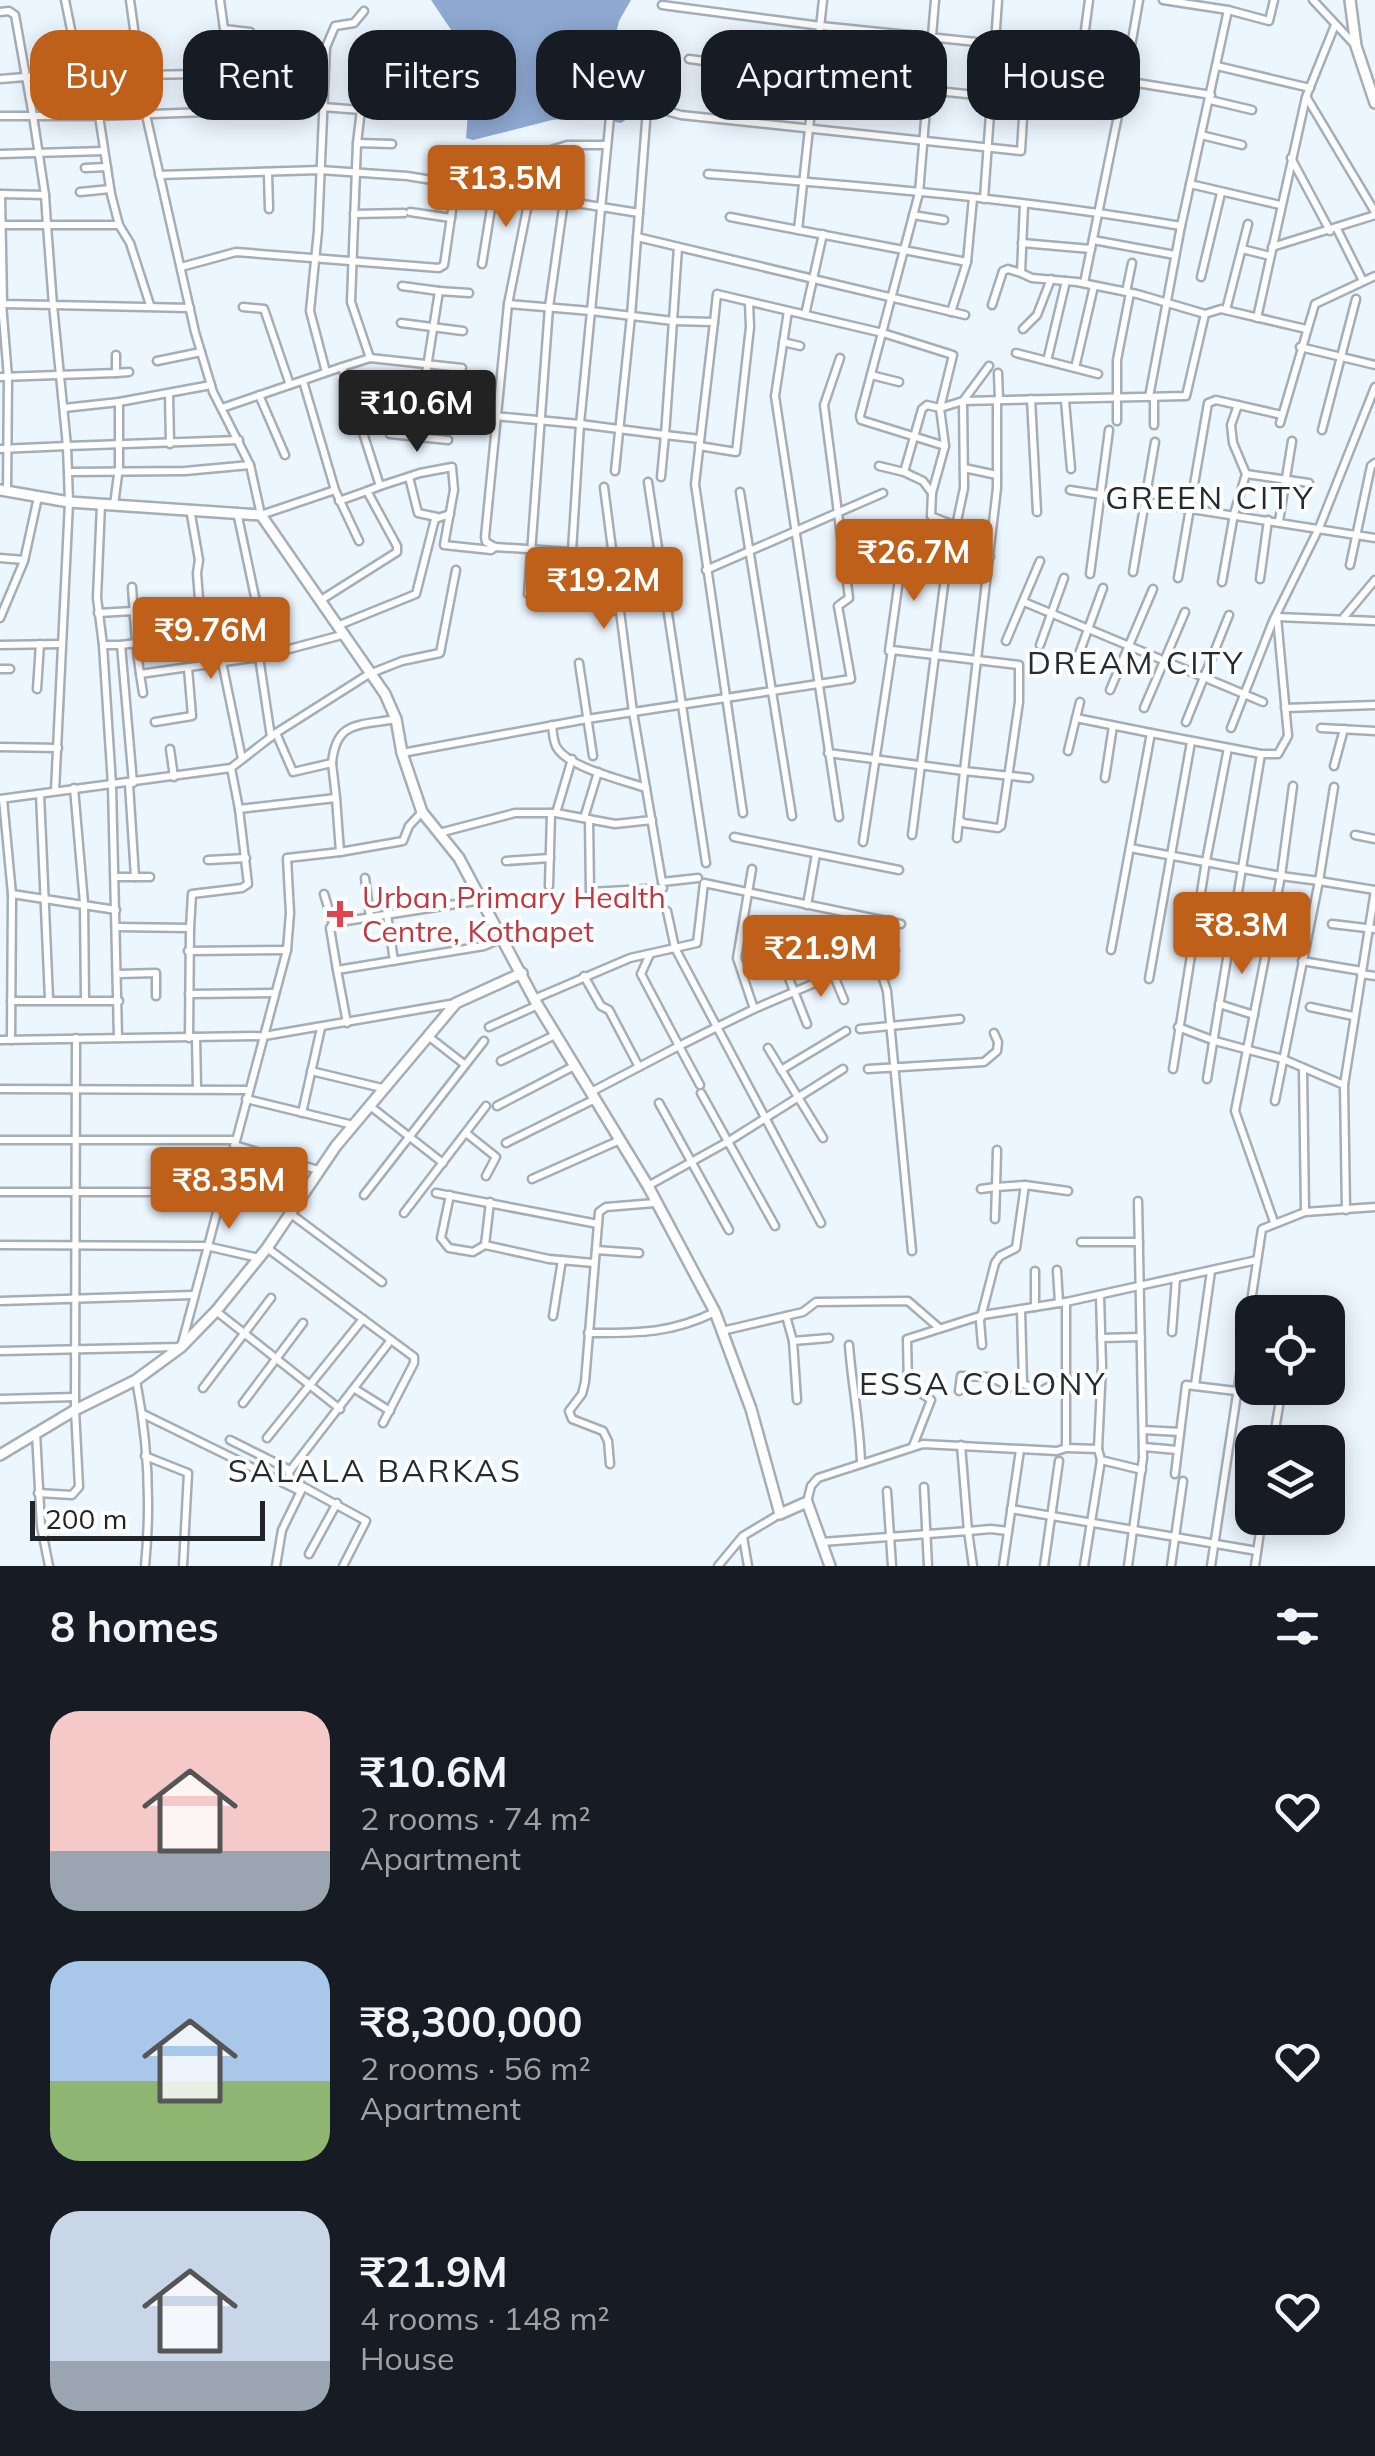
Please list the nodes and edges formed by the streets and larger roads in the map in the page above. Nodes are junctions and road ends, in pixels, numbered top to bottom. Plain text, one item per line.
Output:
1 (65, 0) edge
2 (130, 0) edge
3 (220, 0) edge
4 (823, 0) edge
5 (936, 0) edge
6 (998, 0) edge
7 (1089, 0) edge
8 (1139, 0) edge
9 (1163, 0) edge
10 (1274, 0) edge
11 (1313, 0) edge
12 (1350, 0) edge
13 (662, 5) dead end
14 (1228, 10) junction
15 (364, 11) dead end
16 (0, 12) edge
17 (1335, 25) junction
18 (821, 26) junction
19 (71, 30) edge
20 (134, 30) edge
21 (233, 30) edge
22 (821, 30) edge
23 (858, 30) edge
24 (932, 30) edge
25 (995, 30) edge
26 (1086, 30) edge
27 (1134, 30) edge
28 (328, 39) edge
29 (1356, 46) junction
30 (689, 60) dead end
31 (701, 61) edge
32 (1217, 66) junction
33 (25, 78) junction
34 (30, 78) edge
35 (0, 80) edge
36 (1140, 84) edge
37 (1310, 88) junction
38 (1210, 97) junction
39 (1306, 97) junction
40 (30, 99) edge
41 (1375, 102) edge
42 (1252, 110) dead end
43 (681, 115) edge
44 (0, 116) edge
45 (30, 116) edge
46 (35, 120) edge
47 (100, 120) edge
48 (147, 120) edge
49 (322, 120) edge
50 (360, 120) edge
51 (610, 120) edge
52 (647, 120) edge
53 (810, 120) edge
54 (924, 120) edge
55 (989, 120) edge
56 (1023, 120) edge
57 (1117, 120) edge
58 (809, 130) junction
59 (1201, 135) junction
60 (922, 141) junction
61 (357, 143) junction
62 (392, 144) dead end
63 (607, 145) junction
64 (1242, 145) dead end
65 (986, 149) junction
66 (104, 151) junction
67 (0, 154) edge
68 (39, 154) junction
69 (1291, 158) junction
70 (107, 167) junction
71 (85, 168) dead end
72 (320, 170) junction
73 (356, 172) junction
74 (268, 173) junction
75 (708, 174) dead end
76 (159, 175) junction
77 (803, 181) junction
78 (456, 184) junction
79 (1190, 184) junction
80 (110, 190) junction
81 (494, 190) junction
82 (80, 192) dead end
83 (919, 193) junction
84 (1221, 193) junction
85 (0, 194) edge
86 (45, 195) junction
87 (529, 195) junction
88 (973, 198) junction
89 (984, 199) junction
90 (564, 201) junction
91 (1024, 204) junction
92 (1280, 205) junction
93 (602, 206) junction
94 (269, 209) dead end
95 (639, 212) junction
96 (1098, 212) junction
97 (1375, 213) edge
98 (354, 214) junction
99 (913, 215) junction
100 (730, 217) dead end
101 (451, 218) junction
102 (944, 220) dead end
103 (119, 224) junction
104 (1248, 224) dead end
105 (2, 225) edge
106 (48, 225) junction
107 (1181, 226) junction
108 (798, 230) junction
109 (1334, 230) junction
110 (823, 234) junction
111 (637, 237) junction
112 (1022, 243) junction
113 (1092, 244) junction
114 (678, 247) junction
115 (1242, 249) junction
116 (905, 250) junction
117 (1271, 252) junction
118 (1176, 256) junction
119 (316, 258) junction
120 (352, 262) junction
121 (967, 262) junction
122 (1132, 263) dead end
123 (482, 264) dead end
124 (181, 267) junction
125 (1022, 273) junction
126 (1375, 276) edge
127 (1201, 277) dead end
128 (813, 279) junction
129 (1051, 279) junction
130 (1066, 281) junction
131 (1364, 281) junction
132 (1084, 284) junction
133 (402, 286) dead end
134 (1094, 286) junction
135 (438, 290) junction
136 (1128, 292) junction
137 (469, 294) dead end
138 (892, 298) junction
139 (1356, 300) dead end
140 (750, 302) junction
141 (1167, 303) junction
142 (2, 304) edge
143 (150, 304) junction
144 (508, 304) junction
145 (53, 305) junction
146 (992, 305) dead end
147 (550, 306) junction
148 (243, 307) dead end
149 (190, 308) junction
150 (1226, 310) junction
151 (591, 311) junction
152 (788, 311) junction
153 (951, 312) junction
154 (1205, 314) junction
155 (806, 315) junction
156 (965, 315) dead end
157 (631, 316) junction
158 (1258, 318) junction
159 (673, 322) junction
160 (714, 322) junction
161 (401, 324) dead end
162 (433, 327) junction
163 (1023, 329) dead end
164 (1306, 329) junction
165 (463, 331) dead end
166 (883, 333) junction
167 (783, 342) junction
168 (800, 346) dead end
169 (1300, 347) junction
170 (201, 352) junction
171 (1016, 353) dead end
172 (116, 355) dead end
173 (1341, 356) junction
174 (370, 358) junction
175 (840, 358) dead end
176 (158, 361) dead end
177 (1047, 361) junction
178 (427, 363) junction
179 (1375, 364) edge
180 (990, 366) dead end
181 (342, 367) junction
182 (462, 368) dead end
183 (1076, 368) junction
184 (130, 372) dead end
185 (326, 372) junction
186 (116, 373) junction
187 (998, 373) dead end
188 (1098, 374) dead end
189 (62, 375) junction
190 (871, 375) junction
191 (4, 377) edge
192 (304, 381) junction
193 (899, 382) dead end
194 (211, 384) junction
195 (290, 385) junction
196 (1375, 387) edge
197 (169, 393) junction
198 (259, 395) junction
199 (394, 397) dead end
200 (1152, 397) junction
201 (1117, 398) junction
202 (1031, 399) junction
203 (998, 400) junction
204 (422, 401) junction
205 (963, 401) junction
206 (1065, 401) junction
207 (119, 402) junction
208 (1238, 405) junction
209 (453, 406) dead end
210 (64, 408) junction
211 (222, 408) junction
212 (940, 408) junction
213 (495, 416) junction
214 (540, 420) junction
215 (1117, 421) dead end
216 (580, 424) junction
217 (1154, 426) dead end
218 (619, 430) junction
219 (1109, 430) dead end
220 (1322, 430) dead end
221 (390, 434) dead end
222 (664, 435) junction
223 (416, 437) junction
224 (913, 438) junction
225 (239, 440) junction
226 (448, 440) dead end
227 (1292, 441) dead end
228 (1155, 442) dead end
229 (120, 443) junction
230 (700, 443) junction
231 (170, 444) junction
232 (67, 446) junction
233 (945, 446) junction
234 (5, 449) edge
235 (285, 455) dead end
236 (1375, 464) edge
237 (250, 465) junction
238 (879, 466) dead end
239 (964, 468) junction
240 (1071, 470) dead end
241 (615, 471) dead end
242 (69, 472) junction
243 (117, 472) junction
244 (904, 472) junction
245 (1246, 474) junction
246 (997, 475) junction
247 (409, 477) junction
248 (661, 477) dead end
249 (1285, 480) junction
250 (648, 482) dead end
251 (1310, 483) dead end
252 (380, 486) junction
253 (604, 487) dead end
254 (335, 490) junction
255 (1070, 490) dead end
256 (3, 491) edge
257 (368, 492) junction
258 (740, 492) dead end
259 (883, 493) dead end
260 (932, 493) junction
261 (1100, 494) junction
262 (38, 497) junction
263 (1142, 500) junction
264 (340, 501) junction
265 (69, 502) junction
266 (101, 504) junction
267 (114, 505) junction
268 (1189, 508) junction
269 (190, 509) junction
270 (237, 511) junction
271 (1037, 512) dead end
272 (838, 513) junction
273 (450, 514) junction
274 (1234, 514) junction
275 (261, 515) junction
276 (436, 517) junction
277 (1268, 520) junction
278 (1279, 521) junction
279 (1319, 528) junction
280 (795, 532) junction
281 (1357, 535) junction
282 (1375, 538) edge
283 (359, 541) dead end
284 (494, 547) junction
285 (531, 548) junction
286 (750, 551) junction
287 (572, 552) junction
288 (904, 552) junction
289 (843, 554) junction
290 (948, 554) junction
291 (990, 557) junction
292 (0, 558) edge
293 (24, 560) junction
294 (1040, 561) dead end
295 (1350, 565) dead end
296 (456, 570) dead end
297 (706, 570) junction
298 (1133, 572) dead end
299 (1090, 574) dead end
300 (1064, 578) dead end
301 (1178, 578) dead end
302 (1260, 579) dead end
303 (1375, 580) edge
304 (1222, 582) dead end
305 (132, 587) dead end
306 (664, 588) junction
307 (1103, 588) dead end
308 (1154, 589) dead end
309 (528, 594) dead end
310 (569, 599) dead end
311 (319, 601) junction
312 (1024, 602) junction
313 (228, 604) dead end
314 (2, 608) edge
315 (200, 608) junction
316 (619, 608) junction
317 (98, 612) junction
318 (1184, 612) dead end
319 (1051, 613) junction
320 (605, 614) dead end
321 (134, 615) junction
322 (1229, 615) dead end
323 (1276, 616) junction
324 (0, 618) edge
325 (1343, 618) junction
326 (1375, 621) edge
327 (1090, 629) junction
328 (339, 631) junction
329 (1006, 641) dead end
330 (40, 644) junction
331 (61, 644) junction
332 (136, 644) junction
333 (0, 645) edge
334 (104, 645) junction
335 (120, 645) junction
336 (1040, 645) dead end
337 (1129, 646) junction
338 (889, 652) junction
339 (272, 654) junction
340 (934, 654) junction
341 (1079, 654) dead end
342 (260, 657) junction
343 (978, 659) junction
344 (1164, 660) junction
345 (222, 662) junction
346 (579, 663) dead end
347 (204, 665) junction
348 (188, 668) junction
349 (0, 669) edge
350 (10, 669) dead end
351 (140, 674) junction
352 (369, 674) junction
353 (1204, 677) junction
354 (818, 684) junction
355 (37, 689) dead end
356 (772, 690) junction
357 (1110, 690) dead end
358 (142, 693) dead end
359 (1245, 695) junction
360 (726, 698) junction
361 (1080, 702) dead end
362 (1263, 702) dead end
363 (682, 704) junction
364 (1375, 705) edge
365 (1144, 708) dead end
366 (1286, 708) junction
367 (632, 712) junction
368 (1076, 718) junction
369 (588, 719) junction
370 (396, 720) junction
371 (155, 722) dead end
372 (1186, 722) dead end
373 (552, 725) junction
374 (1114, 726) junction
375 (1232, 728) dead end
376 (1322, 728) dead end
377 (1344, 730) junction
378 (1375, 730) edge
379 (1151, 733) junction
380 (274, 735) junction
381 (1191, 742) junction
382 (0, 748) edge
383 (58, 748) junction
384 (1228, 748) junction
385 (170, 749) dead end
386 (1068, 752) dead end
387 (402, 753) junction
388 (828, 753) junction
389 (1262, 754) junction
390 (593, 756) dead end
391 (242, 759) junction
392 (572, 759) junction
393 (874, 759) junction
394 (332, 763) junction
395 (922, 765) junction
396 (1334, 766) dead end
397 (231, 768) junction
398 (964, 771) junction
399 (598, 772) junction
400 (1007, 776) junction
401 (174, 777) junction
402 (1029, 778) dead end
403 (1105, 778) dead end
404 (131, 783) junction
405 (112, 785) junction
406 (1293, 786) dead end
407 (74, 788) junction
408 (647, 788) junction
409 (1334, 788) dead end
410 (55, 791) junction
411 (40, 794) junction
412 (336, 798) junction
413 (1, 799) edge
414 (239, 809) junction
415 (422, 812) junction
416 (554, 813) junction
417 (743, 813) dead end
418 (792, 816) dead end
419 (839, 817) dead end
420 (586, 819) junction
421 (959, 819) junction
422 (652, 820) junction
423 (440, 833) junction
424 (912, 835) dead end
425 (1355, 835) dead end
426 (734, 836) dead end
427 (957, 838) dead end
428 (1375, 839) edge
429 (863, 842) dead end
430 (1130, 848) junction
431 (340, 852) junction
432 (816, 854) junction
433 (1170, 854) junction
434 (246, 858) junction
435 (550, 858) junction
436 (208, 860) dead end
437 (506, 861) dead end
438 (1206, 861) junction
439 (706, 863) dead end
440 (1242, 868) junction
441 (752, 869) dead end
442 (899, 870) dead end
443 (1282, 876) junction
444 (115, 877) junction
445 (135, 877) junction
446 (150, 877) dead end
447 (365, 878) dead end
448 (698, 878) dead end
449 (1318, 882) junction
450 (663, 885) junction
451 (550, 886) dead end
452 (747, 890) junction
453 (1375, 890) edge
454 (12, 894) junction
455 (324, 894) dead end
456 (45, 897) junction
457 (484, 900) junction
458 (665, 900) dead end
459 (84, 903) junction
460 (807, 905) junction
461 (116, 910) junction
462 (666, 911) dead end
463 (386, 914) junction
464 (370, 917) junction
465 (333, 924) junction
466 (901, 924) dead end
467 (1332, 924) dead end
468 (116, 927) junction
469 (190, 928) junction
470 (1372, 928) edge
471 (817, 935) dead end
472 (847, 937) dead end
473 (503, 938) junction
474 (773, 938) dead end
475 (675, 948) junction
476 (287, 950) junction
477 (895, 950) dead end
478 (1111, 950) dead end
479 (188, 951) junction
480 (650, 954) junction
481 (876, 957) junction
482 (394, 961) junction
483 (1302, 961) junction
484 (857, 964) junction
485 (337, 970) junction
486 (1361, 972) junction
487 (522, 973) junction
488 (118, 974) junction
489 (834, 974) junction
490 (584, 976) junction
491 (1375, 976) edge
492 (1149, 978) dead end
493 (794, 992) junction
494 (275, 993) junction
495 (190, 994) junction
496 (156, 996) dead end
497 (49, 999) junction
498 (85, 1000) junction
499 (119, 1000) junction
500 (844, 1000) dead end
501 (11, 1002) junction
502 (536, 1002) junction
503 (456, 1003) junction
504 (1218, 1004) junction
505 (1310, 1007) dead end
506 (754, 1009) junction
507 (1254, 1015) junction
508 (1353, 1016) junction
509 (960, 1019) dead end
510 (347, 1023) junction
511 (808, 1024) dead end
512 (717, 1027) junction
513 (891, 1027) junction
514 (1178, 1027) junction
515 (321, 1028) junction
516 (489, 1028) dead end
517 (860, 1030) dead end
518 (846, 1031) dead end
519 (556, 1034) junction
520 (994, 1034) dead end
521 (264, 1036) junction
522 (428, 1036) junction
523 (76, 1038) junction
524 (118, 1038) junction
525 (192, 1038) junction
526 (0, 1040) edge
527 (11, 1040) junction
528 (484, 1041) dead end
529 (1215, 1041) junction
530 (679, 1046) junction
531 (768, 1048) dead end
532 (1247, 1050) junction
533 (1283, 1059) junction
534 (501, 1061) dead end
535 (464, 1064) junction
536 (574, 1066) junction
537 (639, 1067) junction
538 (894, 1067) junction
539 (843, 1069) dead end
540 (868, 1069) dead end
541 (1172, 1069) dead end
542 (1303, 1069) junction
543 (311, 1070) junction
544 (781, 1070) junction
545 (1207, 1079) dead end
546 (1344, 1085) junction
547 (76, 1088) junction
548 (382, 1088) junction
549 (0, 1089) edge
550 (197, 1089) junction
551 (248, 1095) junction
552 (592, 1096) junction
553 (798, 1096) junction
554 (1275, 1101) dead end
555 (659, 1103) dead end
556 (369, 1106) junction
557 (486, 1106) dead end
558 (497, 1106) dead end
559 (302, 1113) junction
560 (766, 1118) junction
561 (353, 1125) junction
562 (466, 1133) junction
563 (410, 1138) junction
564 (823, 1138) dead end
565 (0, 1140) edge
566 (76, 1140) junction
567 (620, 1140) junction
568 (729, 1141) junction
569 (234, 1143) junction
570 (506, 1143) dead end
571 (997, 1150) dead end
572 (692, 1162) junction
573 (443, 1163) junction
574 (318, 1170) junction
575 (486, 1176) dead end
576 (532, 1180) dead end
577 (1026, 1185) junction
578 (648, 1186) junction
579 (996, 1187) junction
580 (981, 1189) dead end
581 (1068, 1191) dead end
582 (0, 1192) edge
583 (221, 1192) junction
584 (76, 1193) junction
585 (436, 1193) dead end
586 (364, 1195) dead end
587 (450, 1195) junction
588 (1138, 1201) dead end
589 (490, 1202) junction
590 (655, 1203) junction
591 (1375, 1207) edge
592 (292, 1210) junction
593 (1346, 1210) junction
594 (1305, 1212) junction
595 (404, 1213) dead end
596 (995, 1220) dead end
597 (1274, 1222) junction
598 (821, 1223) dead end
599 (598, 1224) junction
600 (774, 1226) dead end
601 (729, 1230) dead end
602 (1082, 1242) dead end
603 (1138, 1242) junction
604 (0, 1245) edge
605 (76, 1245) junction
606 (485, 1245) junction
607 (206, 1246) junction
608 (267, 1248) junction
609 (596, 1250) junction
610 (912, 1251) dead end
611 (639, 1253) dead end
612 (259, 1258) junction
613 (562, 1260) junction
614 (1256, 1260) junction
615 (594, 1263) junction
616 (1056, 1270) dead end
617 (1035, 1271) dead end
618 (1211, 1271) junction
619 (1176, 1278) junction
620 (382, 1282) dead end
621 (1139, 1286) junction
622 (193, 1295) junction
623 (1100, 1295) junction
624 (1253, 1295) edge
625 (76, 1298) junction
626 (271, 1298) dead end
627 (0, 1301) edge
628 (1063, 1303) junction
629 (1036, 1307) junction
630 (1021, 1310) junction
631 (216, 1311) junction
632 (715, 1312) junction
633 (983, 1315) junction
634 (553, 1316) dead end
635 (786, 1316) junction
636 (363, 1319) junction
637 (303, 1322) dead end
638 (938, 1327) junction
639 (722, 1331) junction
640 (1172, 1332) dead end
641 (588, 1333) junction
642 (244, 1334) junction
643 (1141, 1337) junction
644 (829, 1338) dead end
645 (1102, 1338) junction
646 (391, 1340) junction
647 (792, 1342) junction
648 (849, 1345) dead end
649 (982, 1345) dead end
650 (181, 1347) junction
651 (77, 1350) junction
652 (0, 1351) edge
653 (275, 1358) junction
654 (1066, 1377) junction
655 (136, 1380) junction
656 (1023, 1384) junction
657 (1195, 1385) junction
658 (309, 1386) junction
659 (203, 1388) dead end
660 (355, 1389) junction
661 (959, 1391) dead end
662 (1235, 1391) edge
663 (75, 1396) junction
664 (1235, 1398) edge
665 (0, 1399) edge
666 (797, 1400) dead end
667 (243, 1403) dead end
668 (340, 1408) junction
669 (74, 1410) junction
670 (390, 1411) junction
671 (143, 1414) junction
672 (383, 1424) dead end
673 (1144, 1430) junction
674 (36, 1432) junction
675 (1180, 1432) junction
676 (267, 1438) dead end
677 (230, 1440) dead end
678 (961, 1445) junction
679 (914, 1446) junction
680 (1144, 1447) junction
681 (1066, 1448) junction
682 (1098, 1449) junction
683 (1020, 1450) junction
684 (1178, 1450) junction
685 (0, 1456) edge
686 (146, 1456) junction
687 (1102, 1460) junction
688 (1059, 1462) dead end
689 (610, 1464) dead end
690 (861, 1464) junction
691 (290, 1470) junction
692 (1142, 1470) junction
693 (1175, 1474) dead end
694 (1183, 1481) dead end
695 (924, 1488) dead end
696 (301, 1489) junction
697 (886, 1490) dead end
698 (38, 1493) junction
699 (807, 1502) junction
700 (337, 1503) junction
701 (1012, 1509) junction
702 (780, 1514) junction
703 (1050, 1516) junction
704 (1093, 1523) junction
705 (1134, 1530) junction
706 (1008, 1531) junction
707 (968, 1532) junction
708 (926, 1533) junction
709 (890, 1535) junction
710 (1259, 1535) edge
711 (743, 1536) junction
712 (1174, 1537) junction
713 (822, 1542) junction
714 (1215, 1544) junction
715 (1257, 1551) junction
716 (308, 1554) dead end
717 (50, 1566) edge
718 (145, 1566) edge
719 (183, 1566) edge
720 (276, 1566) edge
721 (343, 1566) edge
722 (718, 1566) edge
723 (748, 1566) edge
724 (830, 1566) edge
725 (892, 1566) edge
726 (928, 1566) edge
727 (973, 1566) edge
728 (1003, 1566) edge
729 (1044, 1566) edge
730 (1084, 1566) edge
731 (1128, 1566) edge
732 (1170, 1566) edge
733 (1211, 1566) edge
734 (1255, 1566) edge

1 - 19 street
2 - 20 street
3 - 21 street
4 - 18 street
5 - 24 street
6 - 25 street
7 - 26 street
8 - 27 street
9 - 14 street
10 - 14 street
11 - 17 street
12 - 29 street
13 - 18 street
14 - 32 street
15 - 28 street
16 - 33 street
17 - 29 street
17 - 37 street
18 - 22 street
18 - 23 street
29 - 41 street
30 - 31 street
32 - 37 street
32 - 38 street
33 - 34 street
33 - 35 street
33 - 40 street
36 - 38 street
37 - 39 street
38 - 42 street
38 - 59 street
39 - 69 street
39 - 97 street
43 - 58 street
44 - 45 street
46 - 68 street
47 - 66 street
48 - 76 street
49 - 72 street
50 - 61 street
51 - 63 street
52 - 95 street
53 - 58 street
54 - 60 street
55 - 65 street
56 - 65 street
57 - 96 street
58 - 60 street
58 - 77 street
59 - 64 street
59 - 79 street
60 - 65 street
60 - 83 street
61 - 62 street
61 - 73 street
63 - 87 street
63 - 93 street
65 - 89 street
66 - 68 street
66 - 70 street
67 - 68 street
68 - 86 street
69 - 92 street
69 - 109 street
70 - 71 street
70 - 80 street
72 - 73 street
72 - 74 street
72 - 119 street
73 - 78 street
73 - 98 street
74 - 76 street
74 - 94 street
75 - 77 street
76 - 124 street
77 - 83 street
77 - 108 street
78 - 81 street
78 - 101 street
79 - 84 street
79 - 107 street
80 - 82 street
80 - 103 street
81 - 87 street
81 - 123 street
83 - 88 street
83 - 99 street
84 - 92 street
84 - 127 street
85 - 86 street
85 - 105 street
86 - 106 street
87 - 90 street
87 - 144 street
88 - 89 street
88 - 121 street
89 - 91 street
90 - 93 street
90 - 147 street
91 - 96 street
91 - 112 street
92 - 117 street
93 - 95 street
93 - 151 street
95 - 111 street
96 - 107 street
96 - 113 street
97 - 109 street
98 - 101 street
98 - 120 street
99 - 102 street
99 - 116 street
100 - 108 street
101 - 120 street
103 - 106 street
103 - 143 street
104 - 115 street
105 - 106 street
105 - 142 street
106 - 145 street
107 - 118 street
108 - 110 street
109 - 117 street
109 - 131 street
110 - 116 street
110 - 128 street
111 - 114 street
111 - 157 street
112 - 113 street
112 - 125 street
113 - 118 street
113 - 132 street
114 - 128 street
114 - 159 street
115 - 117 street
115 - 150 street
116 - 121 street
116 - 138 street
117 - 158 street
118 - 141 street
119 - 120 street
119 - 124 street
119 - 185 street
120 - 174 street
121 - 153 street
122 - 136 street
124 - 149 street
125 - 129 street
125 - 146 street
126 - 131 street
128 - 138 street
128 - 155 street
129 - 130 street
129 - 163 street
130 - 132 street
130 - 177 street
131 - 164 street
132 - 134 street
133 - 135 street
134 - 136 street
134 - 183 street
135 - 137 street
135 - 162 street
136 - 141 street
136 - 201 street
138 - 153 street
138 - 166 street
139 - 173 street
140 - 152 street
140 - 160 street
140 - 230 street
141 - 154 street
141 - 200 street
142 - 145 street
142 - 191 street
143 - 145 street
143 - 149 street
144 - 147 street
144 - 213 street
145 - 189 street
147 - 151 street
147 - 214 street
148 - 195 street
149 - 170 street
150 - 154 street
150 - 158 street
151 - 157 street
151 - 216 street
152 - 155 street
152 - 167 street
153 - 156 street
154 - 200 street
155 - 166 street
157 - 159 street
157 - 218 street
158 - 164 street
159 - 160 street
159 - 222 street
160 - 230 street
161 - 162 street
162 - 165 street
162 - 178 street
164 - 169 street
166 - 190 street
166 - 212 street
167 - 168 street
167 - 280 street
169 - 173 street
169 - 208 street
170 - 176 street
170 - 194 street
171 - 177 street
172 - 186 street
173 - 179 street
173 - 220 street
174 - 178 street
174 - 181 street
175 - 272 street
177 - 183 street
178 - 182 street
178 - 204 street
180 - 205 street
181 - 185 street
181 - 252 street
183 - 188 street
184 - 186 street
185 - 192 street
186 - 189 street
187 - 203 street
189 - 191 street
189 - 210 street
190 - 193 street
190 - 224 street
191 - 234 street
192 - 195 street
192 - 254 street
194 - 197 street
194 - 211 street
195 - 198 street
196 - 279 street
197 - 207 street
197 - 231 street
198 - 211 street
198 - 235 street
199 - 204 street
200 - 201 street
200 - 217 street
201 - 206 street
201 - 215 street
202 - 203 street
202 - 206 street
202 - 271 street
203 - 205 street
203 - 246 street
204 - 209 street
204 - 223 street
205 - 212 street
205 - 239 street
206 - 240 street
207 - 210 street
207 - 229 street
208 - 245 street
208 - 268 street
210 - 232 street
211 - 225 street
212 - 224 street
212 - 233 street
213 - 214 street
213 - 284 street
214 - 216 street
214 - 285 street
216 - 218 street
216 - 287 street
218 - 222 street
218 - 241 street
219 - 261 street
221 - 223 street
222 - 230 street
222 - 248 street
223 - 226 street
224 - 233 street
224 - 244 street
225 - 231 street
225 - 237 street
227 - 249 street
228 - 263 street
229 - 231 street
229 - 232 street
229 - 243 street
230 - 297 street
232 - 234 street
232 - 242 street
233 - 260 street
234 - 256 street
236 - 281 street
237 - 243 street
237 - 275 street
238 - 244 street
239 - 246 street
239 - 260 street
242 - 243 street
242 - 265 street
243 - 267 street
244 - 260 street
245 - 249 street
245 - 274 street
246 - 291 street
247 - 252 street
247 - 273 street
247 - 276 street
249 - 251 street
249 - 278 street
250 - 306 street
252 - 257 street
253 - 316 street
254 - 264 street
254 - 275 street
255 - 261 street
256 - 262 street
257 - 264 street
257 - 311 street
258 - 286 street
259 - 272 street
261 - 263 street
261 - 299 street
262 - 265 street
262 - 293 street
263 - 268 street
263 - 298 street
264 - 283 street
265 - 266 street
265 - 331 street
266 - 267 street
266 - 317 street
267 - 269 street
268 - 274 street
268 - 301 street
269 - 270 street
269 - 315 street
270 - 275 street
270 - 339 street
272 - 280 street
272 - 289 street
273 - 276 street
273 - 284 street
274 - 277 street
274 - 304 street
275 - 311 street
276 - 328 street
277 - 278 street
277 - 302 street
278 - 279 street
279 - 281 street
279 - 323 street
280 - 286 street
280 - 354 street
281 - 282 street
281 - 295 street
284 - 285 street
285 - 287 street
285 - 309 street
286 - 297 street
286 - 356 street
287 - 310 street
288 - 289 street
288 - 290 street
288 - 338 street
289 - 354 street
290 - 291 street
290 - 340 street
291 - 343 street
292 - 293 street
293 - 314 street
294 - 312 street
296 - 352 street
297 - 360 street
300 - 319 street
303 - 325 street
305 - 321 street
306 - 316 street
306 - 363 street
307 - 327 street
308 - 337 street
311 - 328 street
312 - 319 street
312 - 329 street
313 - 315 street
314 - 324 street
315 - 321 street
315 - 347 street
316 - 320 street
316 - 367 street
317 - 321 street
317 - 334 street
318 - 344 street
319 - 327 street
319 - 336 street
321 - 332 street
322 - 353 street
323 - 325 street
323 - 359 street
323 - 366 street
325 - 326 street
327 - 337 street
327 - 341 street
328 - 339 street
328 - 352 street
330 - 331 street
330 - 333 street
330 - 355 street
331 - 383 street
332 - 335 street
332 - 351 street
334 - 335 street
334 - 405 street
335 - 404 street
337 - 344 street
337 - 357 street
338 - 340 street
338 - 393 street
339 - 342 street
340 - 343 street
340 - 395 street
342 - 345 street
342 - 380 street
343 - 398 street
343 - 400 street
344 - 353 street
344 - 365 street
345 - 347 street
345 - 391 street
346 - 369 street
347 - 348 street
348 - 351 street
348 - 371 street
349 - 350 street
351 - 358 street
352 - 370 street
352 - 380 street
353 - 359 street
353 - 372 street
354 - 356 street
354 - 388 street
356 - 360 street
356 - 418 street
359 - 362 street
359 - 375 street
360 - 363 street
360 - 417 street
361 - 368 street
363 - 367 street
363 - 439 street
364 - 366 street
366 - 389 street
367 - 369 street
367 - 408 street
368 - 374 street
368 - 386 street
369 - 373 street
369 - 390 street
370 - 387 street
370 - 394 street
373 - 387 street
373 - 392 street
374 - 379 street
374 - 403 street
376 - 377 street
377 - 378 street
377 - 396 street
379 - 381 street
379 - 430 street
380 - 391 street
380 - 394 street
381 - 384 street
381 - 433 street
382 - 383 street
383 - 410 street
384 - 389 street
384 - 438 street
385 - 401 street
387 - 415 street
388 - 393 street
388 - 419 street
389 - 440 street
391 - 397 street
392 - 399 street
392 - 416 street
393 - 395 street
393 - 429 street
394 - 412 street
395 - 398 street
395 - 424 street
397 - 401 street
397 - 414 street
398 - 400 street
398 - 421 street
399 - 408 street
399 - 420 street
400 - 402 street
400 - 421 street
401 - 404 street
404 - 405 street
404 - 445 street
405 - 407 street
405 - 444 street
406 - 443 street
407 - 410 street
407 - 459 street
408 - 422 street
409 - 449 street
410 - 411 street
411 - 413 street
411 - 456 street
412 - 414 street
412 - 431 street
413 - 454 street
414 - 434 street
415 - 423 street
415 - 431 street
416 - 420 street
416 - 423 street
416 - 435 street
420 - 422 street
420 - 450 street
421 - 427 street
422 - 450 street
423 - 457 street
425 - 428 street
426 - 432 street
430 - 433 street
430 - 478 street
431 - 476 street
432 - 442 street
432 - 460 street
433 - 438 street
433 - 492 street
434 - 436 street
434 - 469 street
435 - 437 street
435 - 451 street
438 - 440 street
438 - 514 street
440 - 443 street
440 - 504 street
441 - 452 street
443 - 449 street
443 - 507 street
444 - 445 street
444 - 461 street
445 - 446 street
447 - 464 street
448 - 450 street
449 - 453 street
449 - 483 street
450 - 458 street
452 - 460 street
452 - 475 street
452 - 506 street
453 - 470 street
454 - 456 street
454 - 501 street
455 - 465 street
456 - 459 street
456 - 497 street
457 - 463 street
457 - 473 street
459 - 461 street
459 - 498 street
460 - 466 street
461 - 468 street
462 - 475 street
463 - 464 street
463 - 482 street
464 - 465 street
465 - 485 street
467 - 470 street
468 - 469 street
468 - 488 street
469 - 479 street
470 - 486 street
471 - 489 street
472 - 484 street
473 - 482 street
473 - 487 street
474 - 493 street
475 - 480 street
475 - 512 street
476 - 479 street
476 - 494 street
477 - 481 street
479 - 495 street
480 - 490 street
480 - 530 street
481 - 484 street
481 - 513 street
482 - 485 street
483 - 486 street
483 - 533 street
484 - 489 street
485 - 510 street
486 - 491 street
486 - 508 street
487 - 502 street
487 - 503 street
488 - 496 street
488 - 499 street
489 - 493 street
489 - 500 street
490 - 502 street
490 - 537 street
493 - 506 street
493 - 511 street
494 - 495 street
494 - 521 street
495 - 525 street
497 - 498 street
497 - 501 street
498 - 499 street
499 - 524 street
501 - 527 street
502 - 516 street
502 - 519 street
503 - 510 street
503 - 522 street
504 - 507 street
504 - 529 street
505 - 508 street
506 - 512 street
507 - 532 street
508 - 546 street
509 - 513 street
510 - 515 street
512 - 530 street
512 - 560 street
513 - 517 street
513 - 538 street
514 - 529 street
514 - 541 street
515 - 521 street
515 - 543 street
518 - 544 street
519 - 534 street
519 - 536 street
520 - 538 street
521 - 525 street
521 - 551 street
522 - 535 street
522 - 548 street
523 - 524 street
523 - 527 street
523 - 547 street
524 - 525 street
525 - 550 street
526 - 527 street
528 - 535 street
529 - 532 street
529 - 545 street
530 - 537 street
530 - 568 street
531 - 544 street
532 - 533 street
532 - 597 street
533 - 542 street
533 - 554 street
535 - 563 street
536 - 552 street
536 - 558 street
537 - 552 street
538 - 540 street
538 - 610 street
539 - 553 street
542 - 546 street
542 - 594 street
543 - 548 street
543 - 559 street
544 - 553 street
546 - 593 street
547 - 549 street
547 - 550 street
547 - 566 street
548 - 556 street
550 - 551 street
551 - 559 street
551 - 569 street
552 - 567 street
552 - 570 street
553 - 560 street
553 - 564 street
555 - 572 street
556 - 561 street
556 - 563 street
557 - 562 street
559 - 561 street
560 - 568 street
560 - 598 street
561 - 574 street
562 - 573 street
562 - 575 street
563 - 573 street
563 - 586 street
565 - 566 street
566 - 569 street
566 - 584 street
567 - 576 street
567 - 578 street
568 - 572 street
568 - 600 street
569 - 574 street
569 - 583 street
571 - 579 street
572 - 578 street
572 - 601 street
573 - 595 street
574 - 592 street
577 - 579 street
577 - 581 street
577 - 633 street
578 - 590 street
579 - 580 street
579 - 596 street
582 - 584 street
583 - 584 street
583 - 592 street
583 - 607 street
584 - 605 street
585 - 587 street
587 - 589 street
587 - 606 street
588 - 603 street
589 - 599 street
589 - 606 street
590 - 599 street
590 - 632 street
591 - 593 street
592 - 608 street
592 - 620 street
593 - 594 street
594 - 597 street
597 - 614 street
599 - 609 street
602 - 603 street
603 - 621 street
604 - 605 street
605 - 607 street
605 - 625 street
606 - 613 street
607 - 612 street
607 - 622 street
608 - 612 street
608 - 636 street
609 - 611 street
609 - 615 street
612 - 631 street
613 - 615 street
613 - 634 street
614 - 618 street
614 - 624 street
615 - 641 street
616 - 628 street
617 - 629 street
618 - 619 street
618 - 657 street
619 - 621 street
619 - 640 street
621 - 623 street
621 - 643 street
622 - 625 street
622 - 650 street
623 - 628 street
623 - 645 street
625 - 627 street
625 - 651 street
626 - 642 street
628 - 629 street
628 - 654 street
629 - 630 street
630 - 633 street
630 - 656 street
631 - 642 street
631 - 650 street
632 - 639 street
632 - 641 street
633 - 638 street
633 - 649 street
635 - 638 street
635 - 639 street
635 - 647 street
636 - 646 street
636 - 658 street
637 - 653 street
638 - 679 street
639 - 702 street
641 - 689 street
642 - 653 street
642 - 659 street
643 - 645 street
643 - 673 street
644 - 647 street
645 - 682 street
646 - 660 street
646 - 670 street
647 - 666 street
648 - 690 street
650 - 651 street
650 - 655 street
651 - 652 street
651 - 663 street
653 - 658 street
653 - 667 street
654 - 656 street
654 - 681 street
655 - 669 street
655 - 671 street
656 - 661 street
657 - 662 street
657 - 675 street
658 - 668 street
658 - 676 street
660 - 668 street
660 - 670 street
663 - 665 street
663 - 669 street
664 - 714 street
668 - 691 street
669 - 674 street
669 - 698 street
670 - 672 street
671 - 686 street
671 - 696 street
673 - 675 street
673 - 680 street
674 - 685 street
674 - 698 street
675 - 684 street
677 - 691 street
678 - 679 street
678 - 683 street
678 - 707 street
679 - 690 street
680 - 684 street
680 - 692 street
681 - 682 street
681 - 683 street
682 - 687 street
683 - 701 street
684 - 693 street
686 - 718 street
686 - 719 street
687 - 692 street
687 - 704 street
688 - 703 street
690 - 699 street
691 - 696 street
692 - 705 street
694 - 712 street
695 - 708 street
696 - 700 street
696 - 720 street
697 - 709 street
698 - 717 street
699 - 702 street
699 - 713 street
700 - 716 street
700 - 721 street
701 - 703 street
701 - 706 street
702 - 711 street
703 - 704 street
703 - 729 street
704 - 705 street
704 - 730 street
705 - 712 street
705 - 731 street
706 - 707 street
706 - 728 street
707 - 708 street
707 - 727 street
708 - 709 street
708 - 726 street
709 - 713 street
709 - 725 street
710 - 715 street
711 - 722 street
711 - 723 street
712 - 714 street
712 - 732 street
713 - 724 street
714 - 715 street
714 - 733 street
715 - 734 street

